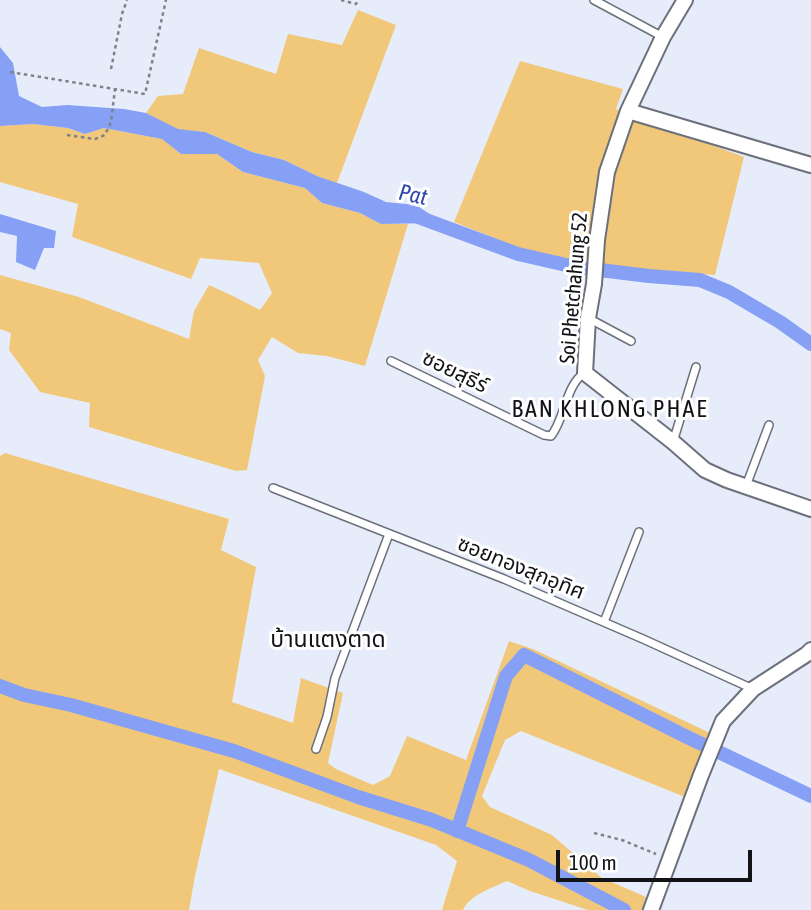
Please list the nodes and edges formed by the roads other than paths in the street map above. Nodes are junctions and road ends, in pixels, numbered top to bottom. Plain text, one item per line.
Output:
1 (594, 0) edge
2 (685, 0) edge
3 (663, 37) junction
4 (628, 111) junction
5 (811, 165) edge
6 (588, 318) junction
7 (631, 341) dead end
8 (391, 361) dead end
9 (696, 367) dead end
10 (585, 373) junction
11 (769, 425) dead end
12 (673, 442) junction
13 (746, 486) junction
14 (273, 488) dead end
15 (811, 509) edge
16 (639, 532) dead end
17 (389, 534) junction
18 (604, 622) junction
19 (811, 650) edge
20 (753, 689) junction
21 (316, 749) dead end
22 (652, 906) edge

1 - 3 lane
2 - 3 street, Soi Phetchahung 52
3 - 4 street, Soi Phetchahung 52
4 - 5 street
4 - 6 street, Soi Phetchahung 52
6 - 7 lane
6 - 10 street, Soi Phetchahung 52
8 - 10 lane, ซอยสุธีร์
9 - 12 lane
10 - 12 street, Soi Phetchahung 52
11 - 13 lane
12 - 13 street, Soi Phetchahung 52
13 - 15 street, Soi Phetchahung 52
14 - 17 lane, ซอยทองสุกอุทิศ
16 - 18 lane
17 - 18 lane, ซอยทองสุกอุทิศ
17 - 21 lane
18 - 20 lane, ซอยทองสุกอุทิศ
19 - 20 street
20 - 22 street

